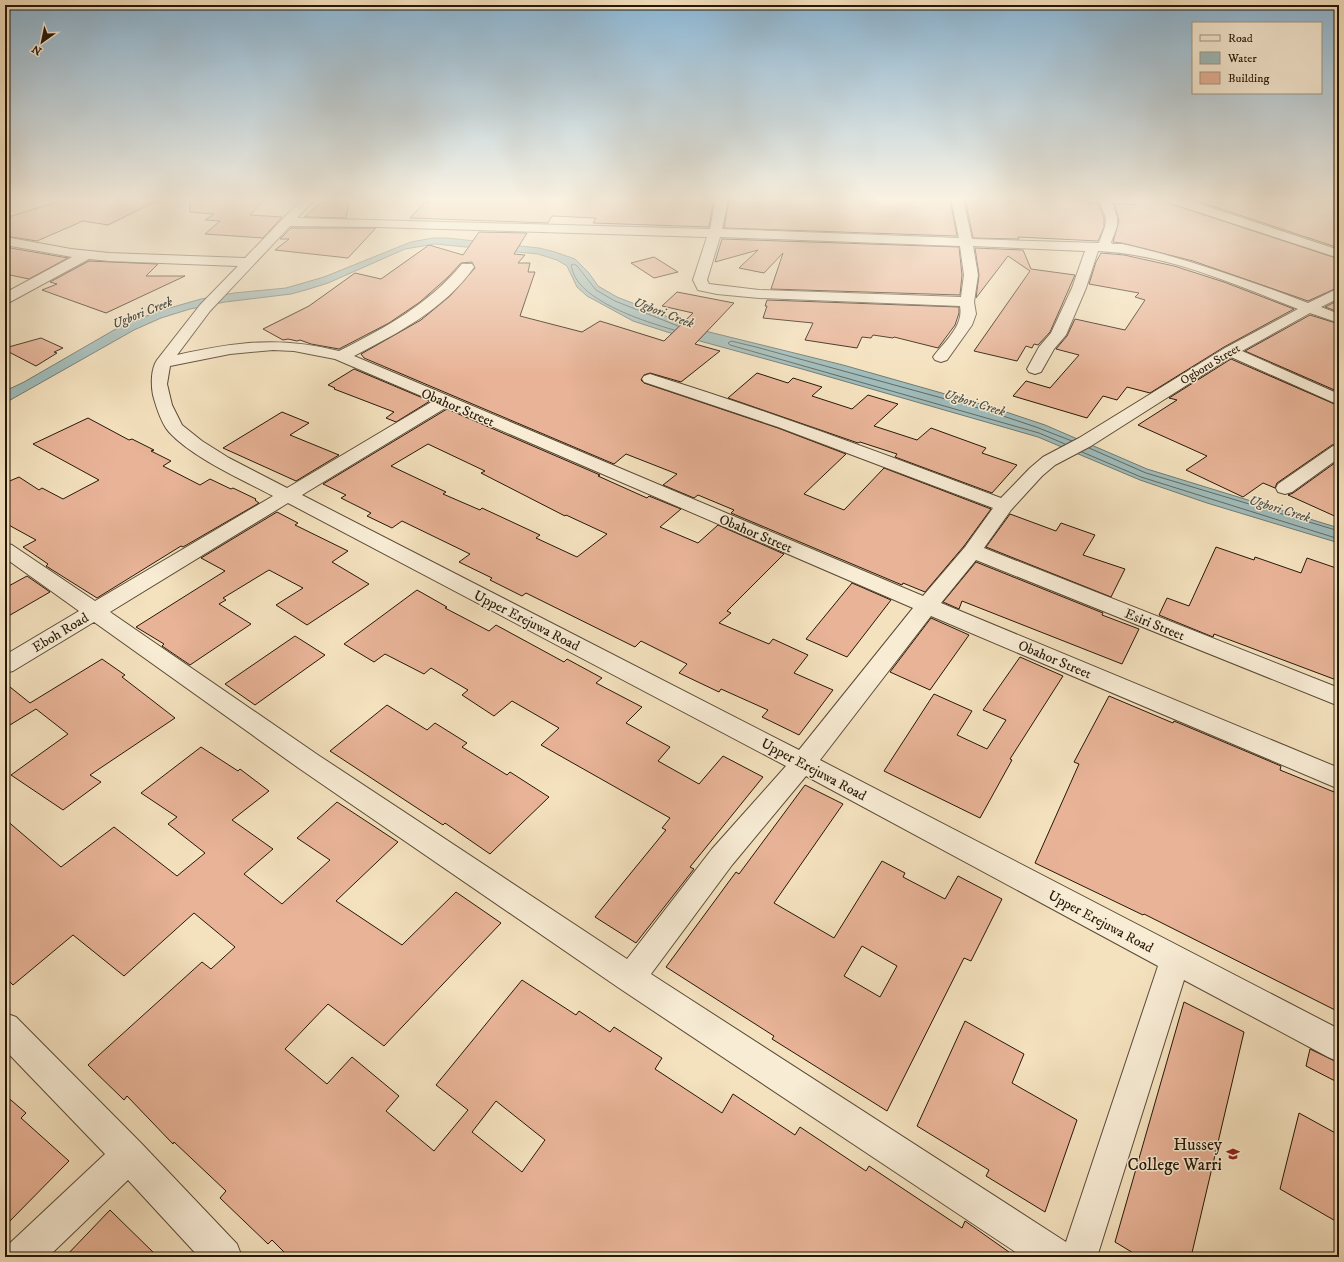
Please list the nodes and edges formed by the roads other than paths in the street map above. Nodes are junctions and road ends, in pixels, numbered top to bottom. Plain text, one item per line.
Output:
1 (81, 258) edge
2 (132, 258) edge
3 (252, 258) edge
4 (707, 258) edge
5 (968, 258) edge
6 (1094, 258) edge
7 (1165, 258) edge
8 (248, 262) junction
9 (467, 267) dead end
10 (1339, 292) edge
11 (5, 299) edge
12 (967, 302) junction
13 (1308, 308) junction
14 (1339, 319) edge
15 (1230, 351) junction
16 (341, 356) junction
17 (941, 357) dead end
18 (163, 363) junction
19 (1034, 369) dead end
20 (650, 380) dead end
21 (1339, 400) edge
22 (445, 401) junction
23 (1339, 450) edge
24 (1286, 488) dead end
25 (288, 496) junction
26 (1004, 506) junction
27 (5, 549) edge
28 (972, 551) junction
29 (927, 606) junction
30 (94, 611) junction
31 (5, 665) edge
32 (1339, 697) edge
33 (802, 763) junction
34 (1339, 778) edge
35 (1175, 960) junction
36 (630, 978) junction
37 (5, 1028) edge
38 (1339, 1046) edge
39 (129, 1155) junction
40 (22, 1257) edge
41 (224, 1257) edge
42 (1055, 1257) edge
43 (1079, 1257) edge

1 - 11 street
2 - 8 street
3 - 8 street
4 - 12 street
5 - 12 street
6 - 19 street
7 - 13 street
8 - 18 street
9 - 16 street
10 - 13 street, Ogboru Street
12 - 17 street
13 - 14 street
13 - 15 street, Ogboru Street
15 - 21 street
15 - 26 street, Ogboru Street
16 - 18 street, Obahor Street
16 - 22 street, Obahor Street
18 - 25 street, Upper Erejuwa Road
20 - 26 street
22 - 25 street, Eboh Road
22 - 29 street, Obahor Street
23 - 24 street
25 - 30 street, Eboh Road
25 - 33 street, Upper Erejuwa Road
26 - 28 street, Ogboru Street
27 - 30 street
28 - 29 street, Ogboru Street
28 - 32 street, Esiri Street
29 - 33 street, Ogboru Street
29 - 34 street, Obahor Street
30 - 31 street, Eboh Road
30 - 36 street
33 - 35 street, Upper Erejuwa Road
33 - 36 street, Ogboru Street
35 - 38 street, Upper Erejuwa Road
35 - 43 street
36 - 42 street
37 - 39 street
39 - 40 street
39 - 41 street

